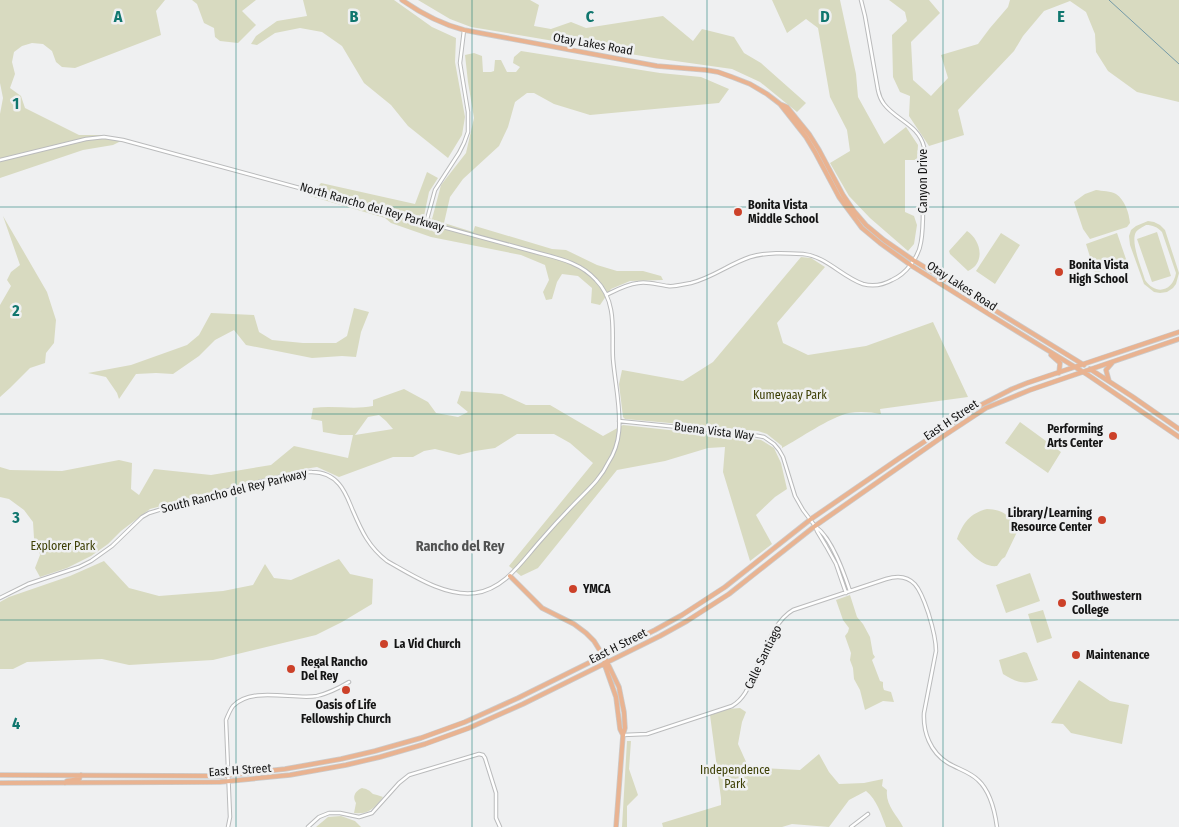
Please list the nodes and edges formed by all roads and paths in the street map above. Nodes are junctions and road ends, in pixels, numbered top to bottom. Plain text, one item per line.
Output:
1 (402, 0) edge
2 (861, 0) edge
3 (464, 30) junction
4 (0, 160) edge
5 (426, 223) junction
6 (912, 262) junction
7 (606, 294) junction
8 (1179, 332) edge
9 (1179, 339) edge
10 (1048, 351) junction
11 (1114, 362) junction
12 (1084, 365) junction
13 (1076, 368) junction
14 (1091, 369) junction
15 (1083, 372) junction
16 (1059, 373) junction
17 (1109, 381) junction
18 (619, 421) junction
19 (1179, 429) edge
20 (1179, 437) edge
21 (811, 519) junction
22 (815, 526) junction
23 (510, 576) junction
24 (850, 591) junction
25 (846, 593) junction
26 (0, 598) edge
27 (602, 656) junction
28 (606, 663) junction
29 (349, 682) dead end
30 (622, 735) junction
31 (0, 775) edge
32 (81, 775) junction
33 (228, 776) junction
34 (229, 782) junction
35 (0, 783) edge
36 (65, 783) junction
37 (868, 814) dead end
38 (228, 827) edge
39 (308, 827) edge
40 (500, 827) edge
41 (616, 827) edge
42 (851, 827) edge
43 (997, 827) edge

1 - 3 main road, Otay Lakes Road
2 - 6 street, Canyon Drive
3 - 5 street
3 - 6 main road, Otay Lakes Road
4 - 5 street, North Rancho del Rey Parkway
5 - 7 street, North Rancho del Rey Parkway
6 - 7 street
6 - 10 main road, Otay Lakes Road
6 - 12 main road, Otay Lakes Road
7 - 18 street, North Rancho del Rey Parkway
8 - 12 main road, East H Street
9 - 11 main road, East H Street
10 - 13 main road, Otay Lakes Road
10 - 16 main road
11 - 14 main road, East H Street
11 - 17 main road
12 - 13 main road, East H Street
12 - 14 main road, Otay Lakes Road
13 - 15 main road, Otay Lakes Road
13 - 16 main road, East H Street
14 - 15 main road, East H Street
14 - 17 main road, Otay Lakes Road
15 - 20 main road, Otay Lakes Road
15 - 22 main road, East H Street
16 - 21 main road, East H Street
17 - 19 main road, Otay Lakes Road
18 - 21 street, Buena Vista Way
18 - 23 street, South Rancho del Rey Parkway
21 - 22 street, Buena Vista Way
21 - 27 main road, East H Street
22 - 24 street, Buena Vista Way
22 - 25 street, Buena Vista Way
22 - 28 main road, East H Street
23 - 26 street, South Rancho del Rey Parkway
23 - 27 main road
24 - 25 street
24 - 43 street
25 - 30 street, Calle Santiago
27 - 28 main road
27 - 33 main road, East H Street
28 - 30 main road
28 - 34 main road, East H Street
29 - 33 street
30 - 41 main road
31 - 32 main road, East H Street
32 - 33 main road, East H Street
32 - 36 main road
33 - 34 street
34 - 36 main road, East H Street
34 - 38 street
35 - 36 main road, East H Street
37 - 42 street
39 - 40 street

